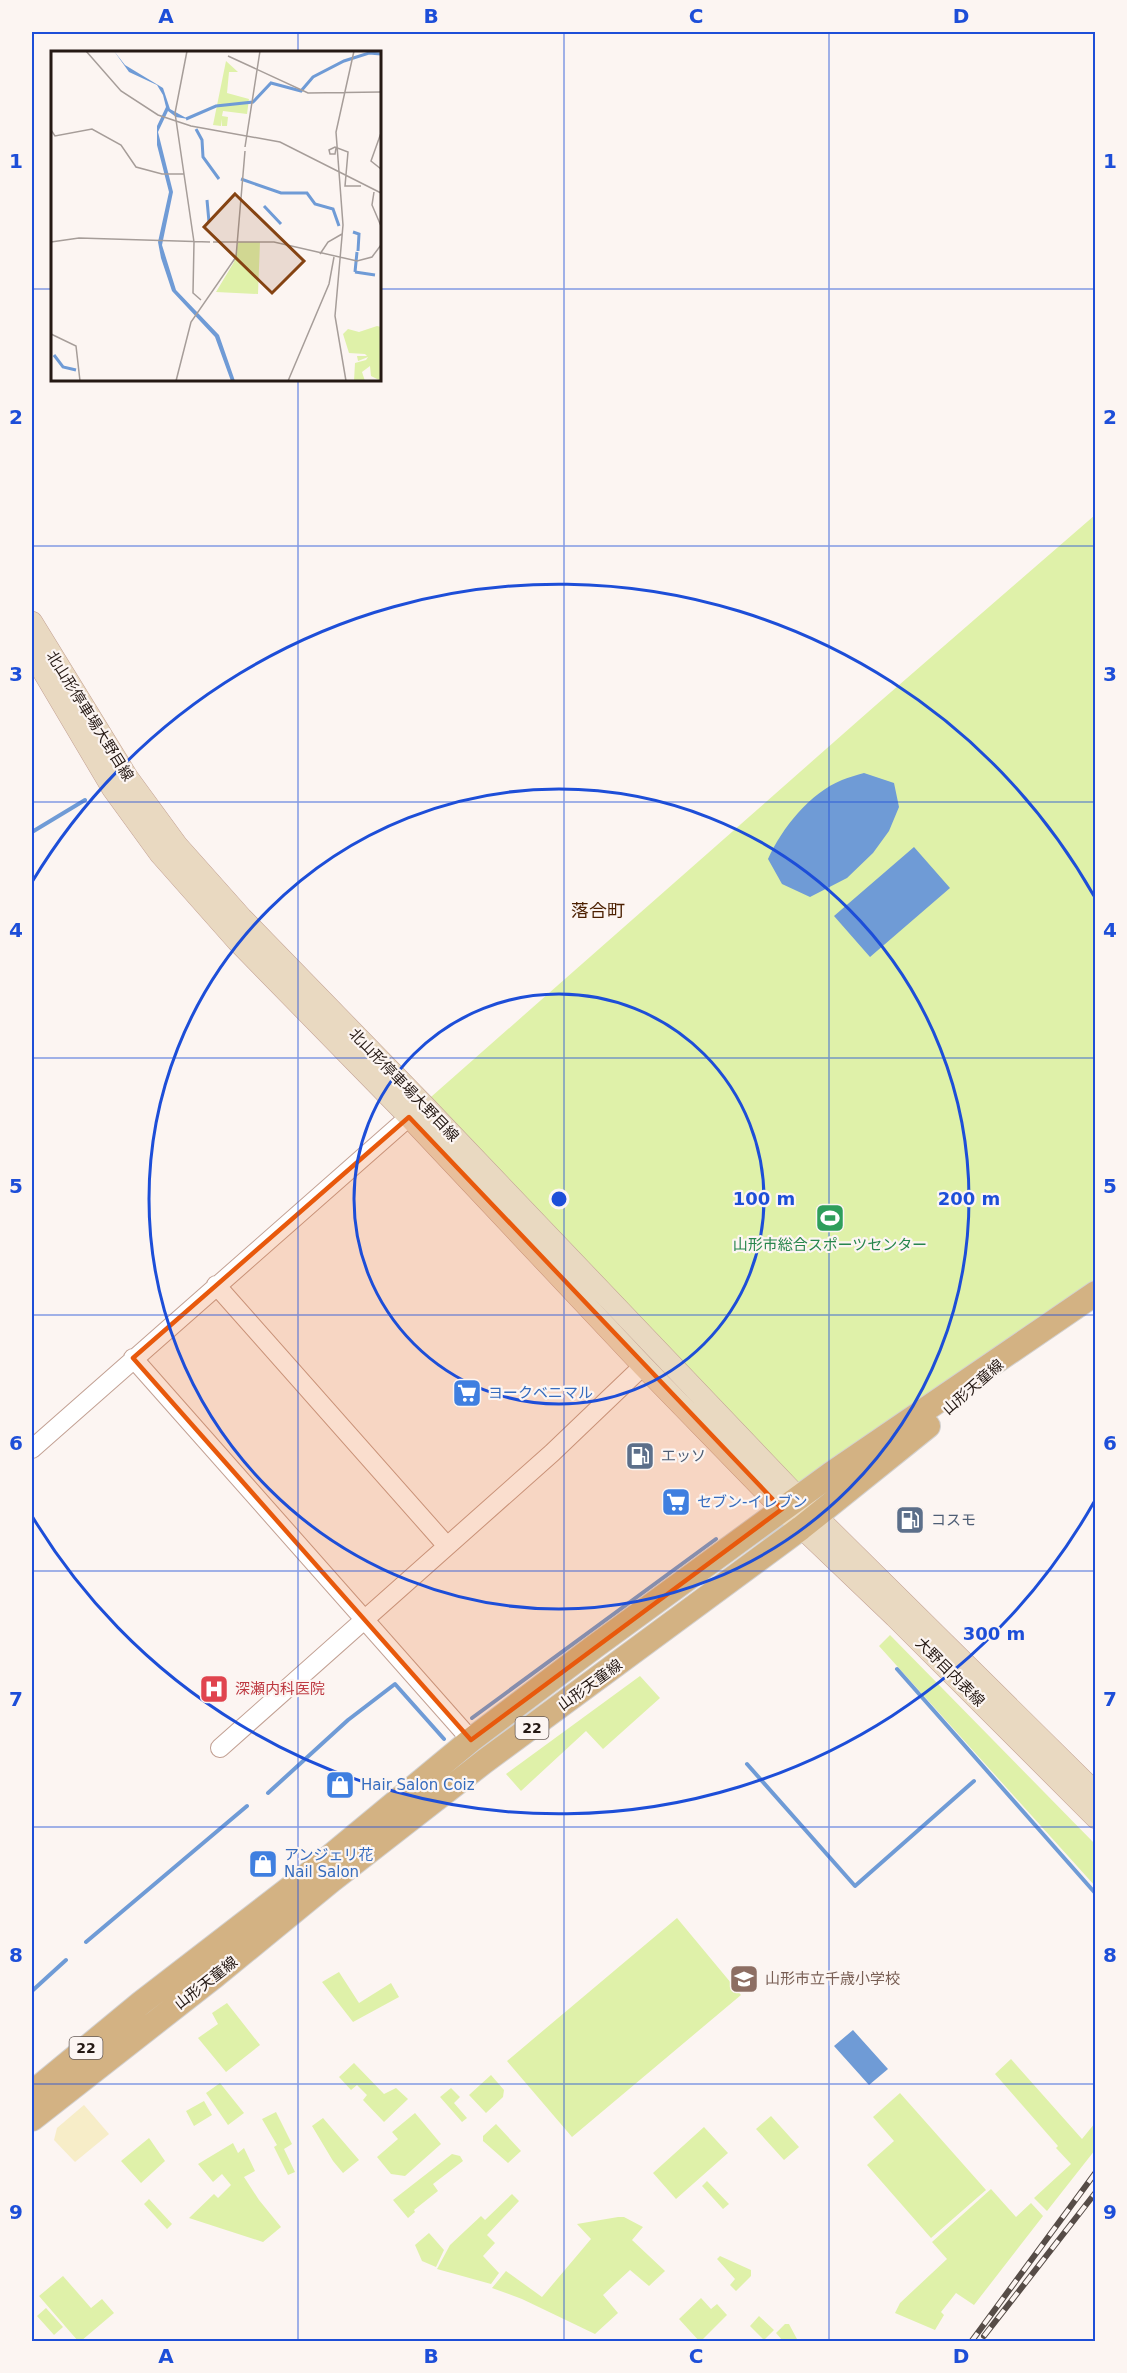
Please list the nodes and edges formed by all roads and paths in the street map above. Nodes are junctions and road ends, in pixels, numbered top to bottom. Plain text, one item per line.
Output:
1 (32, 622) edge
2 (32, 653) edge
3 (409, 1117) junction
4 (216, 1285) junction
5 (1095, 1293) edge
6 (1032, 1336) junction
7 (133, 1359) junction
8 (643, 1366) junction
9 (32, 1449) edge
10 (790, 1504) junction
11 (809, 1522) junction
12 (447, 1546) junction
13 (364, 1622) junction
14 (471, 1740) junction
15 (220, 1748) dead end
16 (1095, 1793) edge
17 (1095, 1818) edge
18 (32, 2093) edge
19 (32, 2119) edge

1 - 10 main road, 北山形停車場大野目線
2 - 3 main road, 北山形停車場大野目線
3 - 4 street
3 - 8 main road, 北山形停車場大野目線
4 - 7 street
4 - 12 street
5 - 6 main road, 山形天童線 / 22
6 - 10 main road, 山形天童線 / 22
6 - 11 main road, 山形天童線 / 22
7 - 9 street
7 - 13 street
8 - 10 main road, 北山形停車場大野目線
8 - 12 street
10 - 11 main road, 北山形停車場大野目線
10 - 14 main road, 山形天童線 / 22
11 - 16 main road, 大野目内表線
11 - 17 main road, 大野目内表線
11 - 19 main road, 山形天童線 / 22
12 - 13 street
13 - 14 street
13 - 15 street
14 - 18 main road, 山形天童線 / 22

